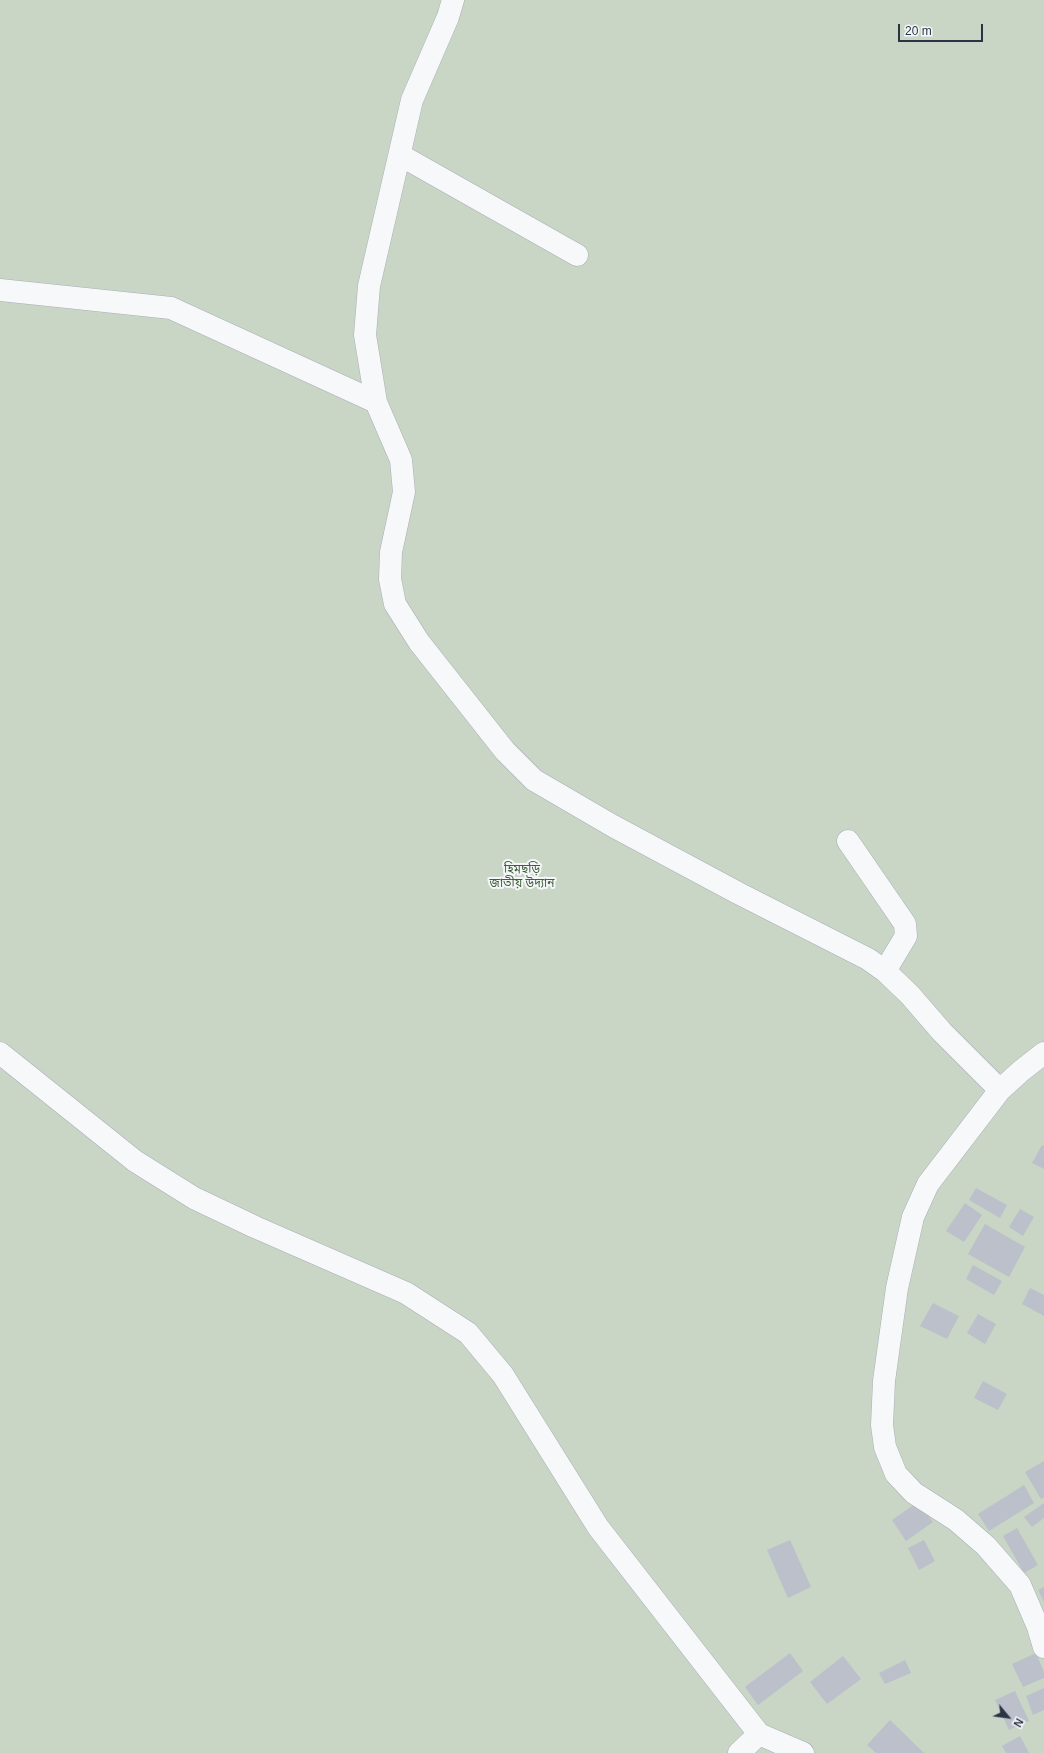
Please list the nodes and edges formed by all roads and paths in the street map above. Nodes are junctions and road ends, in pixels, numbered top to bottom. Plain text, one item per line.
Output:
1 (453, 0) edge
2 (400, 155) junction
3 (577, 255) dead end
4 (0, 290) edge
5 (376, 402) junction
6 (848, 842) dead end
7 (885, 970) junction
8 (0, 1053) edge
9 (1044, 1053) edge
10 (1000, 1090) junction
11 (1044, 1647) edge
12 (759, 1734) junction
13 (740, 1753) edge
14 (803, 1753) edge

1 - 2 street
2 - 3 street
2 - 5 street
4 - 5 street
5 - 7 street
6 - 7 street
7 - 10 street
8 - 12 street
9 - 10 street
10 - 11 street
12 - 13 street
12 - 14 street

